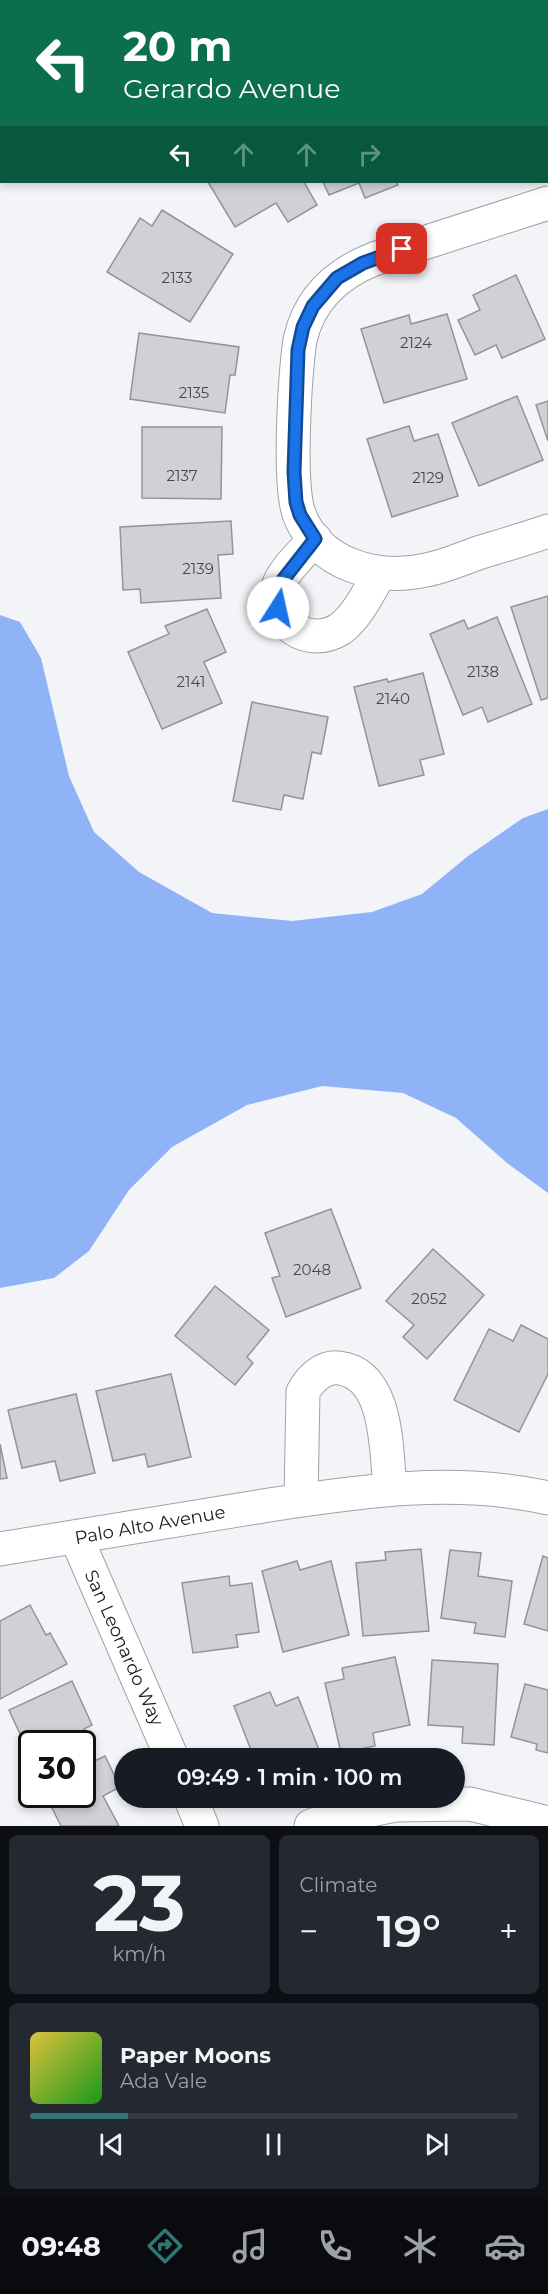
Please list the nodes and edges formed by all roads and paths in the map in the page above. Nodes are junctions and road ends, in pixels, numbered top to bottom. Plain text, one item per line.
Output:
1 (548, 203) edge
2 (548, 531) edge
3 (315, 539) junction
4 (380, 573) junction
5 (390, 1489) junction
6 (548, 1498) edge
7 (301, 1500) junction
8 (76, 1537) junction
9 (0, 1549) edge
10 (168, 1748) edge
11 (194, 1808) edge
12 (548, 1823) edge
13 (202, 1826) edge
14 (310, 1826) edge

1 - 3 street
2 - 4 street
3 - 4 street
3 - 4 street
5 - 6 street, Palo Alto Avenue
5 - 7 street, Palo Alto Avenue
5 - 7 street
7 - 8 street, Palo Alto Avenue
8 - 9 street, Palo Alto Avenue
8 - 10 street, San Leonardo Way
11 - 13 street
12 - 14 street

